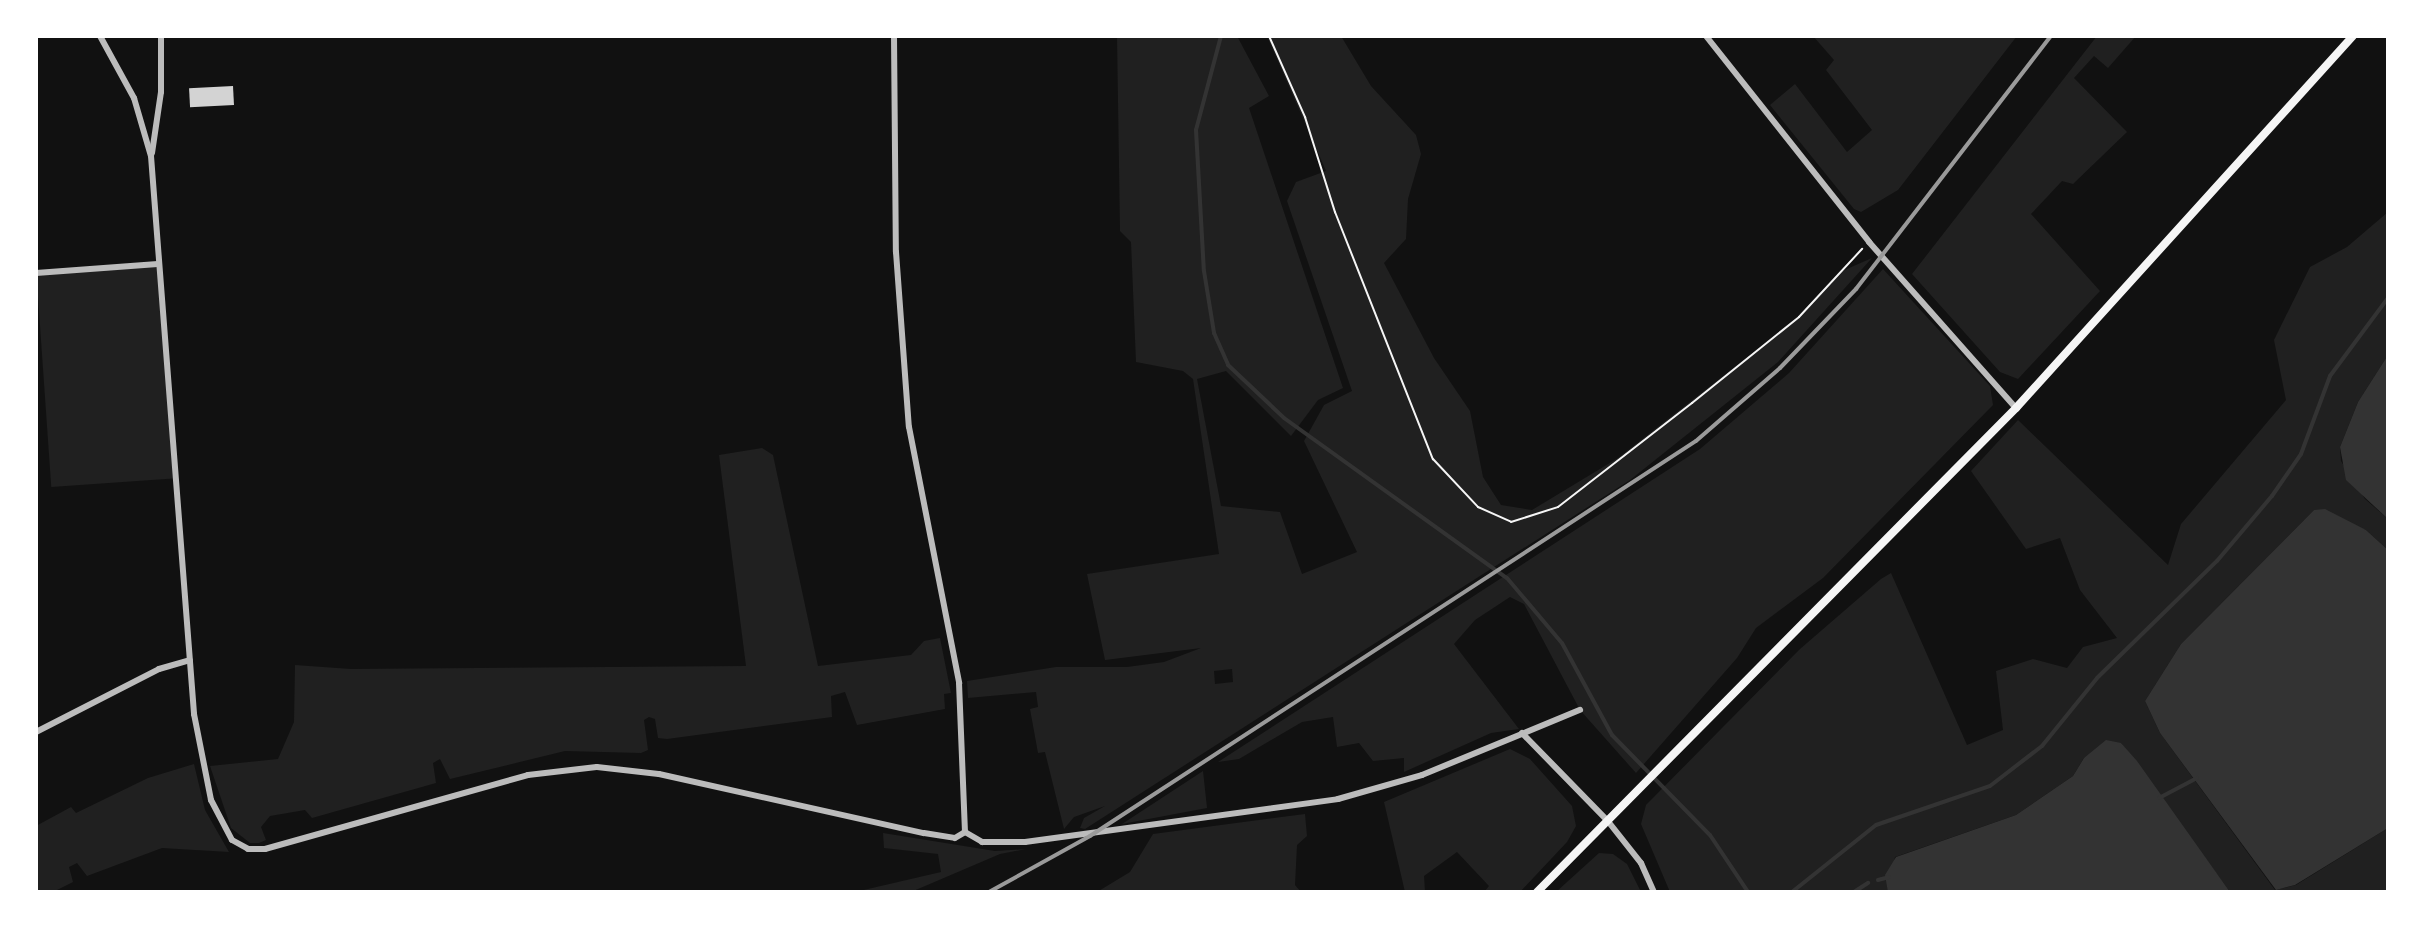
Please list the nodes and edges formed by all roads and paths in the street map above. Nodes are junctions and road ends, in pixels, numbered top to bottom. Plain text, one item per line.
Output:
1 (100, 36) edge
2 (161, 36) edge
3 (894, 36) edge
4 (1269, 36) edge
5 (1706, 36) edge
6 (2353, 36) edge
7 (151, 156) junction
8 (1869, 242) junction
9 (158, 264) junction
10 (36, 273) edge
11 (2016, 408) junction
12 (190, 660) junction
13 (1580, 710) dead end
14 (36, 732) edge
15 (1522, 733) junction
16 (1607, 820) junction
17 (965, 832) junction
18 (1537, 892) edge
19 (1654, 892) edge

1 - 7 street
2 - 7 street
3 - 17 street
4 - 8 path
5 - 8 street
6 - 11 main road
7 - 9 street
8 - 11 street
9 - 10 street
9 - 12 street
11 - 16 main road
12 - 14 street
12 - 17 street
13 - 15 street
15 - 16 street
15 - 17 street
16 - 18 main road
16 - 19 street

